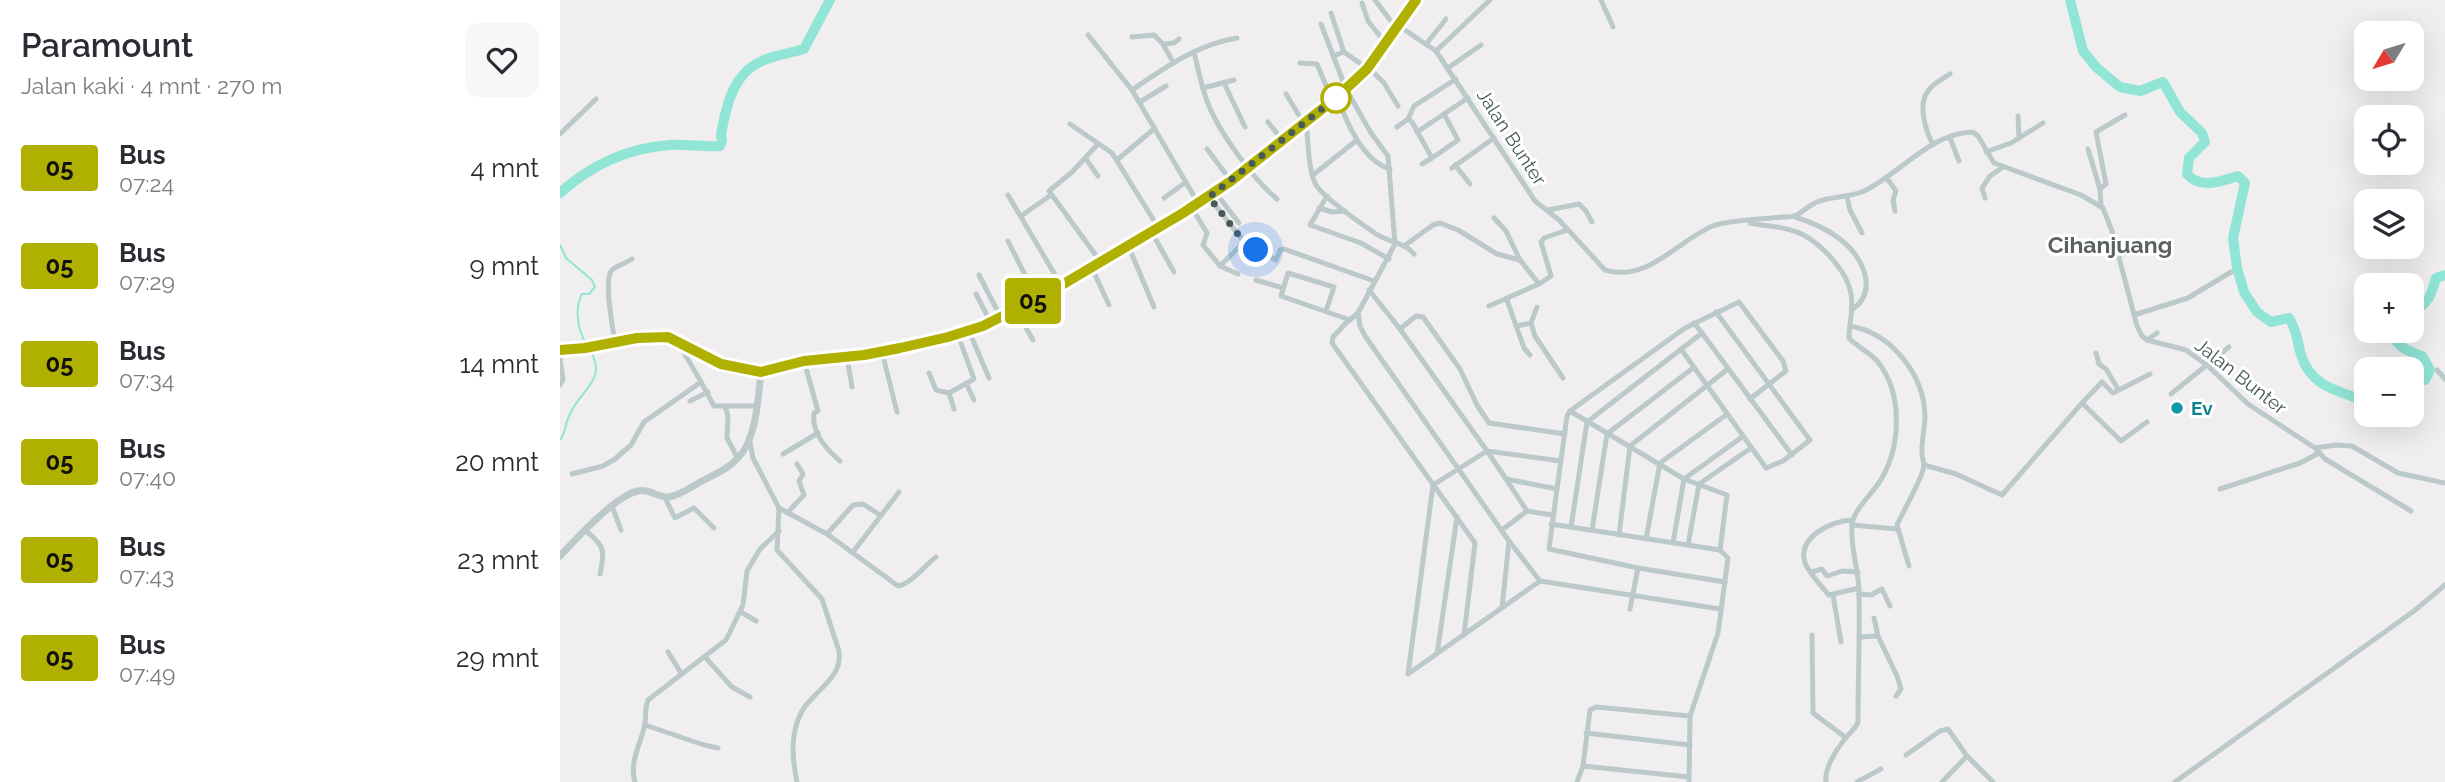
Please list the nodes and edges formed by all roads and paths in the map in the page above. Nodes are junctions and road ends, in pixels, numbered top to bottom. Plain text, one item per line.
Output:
1 (1375, 0) edge
2 (1416, 0) edge
3 (1490, 0) edge
4 (1601, 0) edge
5 (1363, 3) dead end
6 (1331, 13) dead end
7 (1446, 19) dead end
8 (1321, 24) dead end
9 (1398, 27) junction
10 (1614, 27) dead end
11 (1088, 35) dead end
12 (1132, 37) dead end
13 (1237, 38) dead end
14 (1179, 39) dead end
15 (1427, 43) junction
16 (1163, 44) junction
17 (1387, 45) junction
18 (1481, 45) dead end
19 (1436, 51) junction
20 (1194, 52) junction
21 (1344, 52) junction
22 (1336, 55) dead end
23 (1173, 62) junction
24 (1300, 62) dead end
25 (1368, 68) junction
26 (1448, 68) junction
27 (1951, 74) dead end
28 (1455, 79) junction
29 (1234, 80) dead end
30 (1224, 83) junction
31 (1166, 86) dead end
32 (1203, 88) junction
33 (1346, 89) junction
34 (1132, 90) junction
35 (1286, 94) dead end
36 (1335, 98) junction
37 (1468, 98) junction
38 (596, 99) dead end
39 (1139, 103) junction
40 (1398, 106) dead end
41 (1444, 114) junction
42 (2125, 115) dead end
43 (2018, 116) dead end
44 (1408, 119) junction
45 (1305, 121) junction
46 (1268, 122) dead end
47 (2043, 123) dead end
48 (1070, 124) dead end
49 (1245, 127) dead end
50 (1397, 127) dead end
51 (1155, 128) junction
52 (1417, 132) junction
53 (560, 134) edge
54 (1494, 138) junction
55 (1950, 138) junction
56 (2019, 138) junction
57 (1282, 140) junction
58 (1357, 140) junction
59 (1098, 144) junction
60 (1933, 145) junction
61 (1207, 149) dead end
62 (2088, 149) dead end
63 (1986, 152) junction
64 (1432, 158) junction
65 (1086, 159) junction
66 (1117, 160) junction
67 (1959, 161) dead end
68 (1422, 164) dead end
69 (1247, 167) junction
70 (2003, 167) junction
71 (1390, 169) junction
72 (1313, 175) junction
73 (1098, 176) dead end
74 (1886, 177) junction
75 (1231, 181) junction
76 (1186, 182) junction
77 (1470, 184) dead end
78 (2100, 189) junction
79 (1212, 194) junction
80 (1008, 195) dead end
81 (1051, 195) junction
82 (1327, 196) junction
83 (1847, 197) junction
84 (1164, 198) dead end
85 (1985, 198) dead end
86 (1278, 200) dead end
87 (1195, 205) junction
88 (2101, 206) junction
89 (1319, 208) junction
90 (1548, 210) junction
91 (1345, 211) junction
92 (1895, 211) dead end
93 (1021, 216) junction
94 (1795, 217) junction
95 (1494, 218) dead end
96 (1592, 222) dead end
97 (1743, 222) junction
98 (1239, 223) dead end
99 (1155, 229) junction
100 (1567, 230) junction
101 (1862, 233) dead end
102 (1008, 242) dead end
103 (1244, 242) junction
104 (1128, 244) junction
105 (1395, 244) junction
106 (1404, 246) junction
107 (2134, 251) dead end
108 (1414, 254) dead end
109 (2118, 255) junction
110 (632, 259) dead end
111 (1388, 259) junction
112 (1520, 260) junction
113 (1100, 261) junction
114 (1091, 266) junction
115 (1220, 266) junction
116 (1174, 272) dead end
117 (2231, 272) dead end
118 (1238, 274) dead end
119 (979, 275) dead end
120 (1256, 281) dead end
121 (1374, 281) junction
122 (1539, 284) junction
123 (1061, 285) junction
124 (1283, 288) junction
125 (1368, 290) junction
126 (976, 294) dead end
127 (1037, 299) junction
128 (1507, 300) junction
129 (1109, 305) dead end
130 (1489, 306) dead end
131 (1154, 307) dead end
132 (1537, 307) dead end
133 (1016, 310) junction
134 (1853, 310) junction
135 (1326, 311) junction
136 (1716, 312) junction
137 (1358, 313) junction
138 (2134, 314) junction
139 (1000, 318) junction
140 (1350, 320) junction
141 (991, 323) junction
142 (1531, 323) junction
143 (1694, 323) junction
144 (1517, 326) junction
145 (1850, 326) junction
146 (1400, 329) junction
147 (969, 331) junction
148 (1702, 333) junction
149 (2157, 333) dead end
150 (958, 335) junction
151 (1033, 340) dead end
152 (2147, 340) junction
153 (677, 341) junction
154 (615, 342) junction
155 (2229, 347) dead end
156 (1681, 349) junction
157 (560, 350) edge
158 (882, 352) junction
159 (2096, 353) dead end
160 (1530, 355) dead end
161 (847, 357) junction
162 (560, 359) edge
163 (804, 361) junction
164 (2208, 366) junction
165 (1693, 368) junction
166 (1728, 369) junction
167 (2437, 370) dead end
168 (761, 372) junction
169 (929, 373) dead end
170 (2150, 374) dead end
171 (989, 378) dead end
172 (1563, 378) dead end
173 (2445, 379) edge
174 (701, 382) junction
175 (560, 385) edge
176 (967, 385) junction
177 (1706, 386) junction
178 (1770, 386) junction
179 (852, 387) dead end
180 (2118, 389) junction
181 (708, 392) junction
182 (949, 393) junction
183 (2171, 394) dead end
184 (1750, 399) junction
185 (974, 400) dead end
186 (690, 401) dead end
187 (2082, 403) junction
188 (725, 406) junction
189 (756, 406) junction
190 (954, 409) dead end
191 (1570, 411) junction
192 (897, 412) dead end
193 (1726, 415) junction
194 (1587, 422) junction
195 (2147, 422) dead end
196 (818, 433) junction
197 (1607, 433) junction
198 (1565, 434) junction
199 (1742, 437) junction
200 (750, 442) junction
201 (1630, 446) junction
202 (1751, 448) junction
203 (1487, 451) junction
204 (2317, 451) junction
205 (783, 454) dead end
206 (1792, 455) junction
207 (738, 459) junction
208 (840, 461) dead end
209 (1561, 461) junction
210 (1660, 463) junction
211 (797, 464) dead end
212 (1924, 465) junction
213 (1458, 468) junction
214 (572, 474) dead end
215 (1506, 479) junction
216 (1684, 479) junction
217 (2445, 482) edge
218 (1699, 484) junction
219 (1433, 485) junction
220 (1557, 489) junction
221 (2220, 489) dead end
222 (899, 492) dead end
223 (662, 497) junction
224 (612, 506) junction
225 (779, 508) junction
226 (1527, 511) junction
227 (2412, 511) dead end
228 (788, 512) junction
229 (880, 515) junction
230 (1552, 515) junction
231 (1457, 517) junction
232 (1852, 523) junction
233 (1551, 524) junction
234 (1571, 527) junction
235 (714, 528) dead end
236 (1897, 529) junction
237 (621, 530) dead end
238 (1502, 530) junction
239 (1592, 530) junction
240 (586, 531) junction
241 (779, 531) junction
242 (827, 534) junction
243 (1619, 535) junction
244 (1646, 539) junction
245 (1509, 541) junction
246 (1673, 543) junction
247 (1688, 545) junction
248 (1720, 551) junction
249 (853, 552) junction
250 (560, 556) edge
251 (936, 557) dead end
252 (1909, 566) dead end
253 (1638, 568) junction
254 (1812, 572) junction
255 (1858, 572) junction
256 (600, 575) dead end
257 (1540, 581) junction
258 (1725, 582) junction
259 (2445, 585) edge
260 (1859, 591) junction
261 (1833, 595) junction
262 (1632, 596) junction
263 (1890, 606) dead end
264 (1502, 608) junction
265 (1630, 609) dead end
266 (1720, 609) junction
267 (741, 612) junction
268 (1874, 618) dead end
269 (756, 621) dead end
270 (1464, 635) junction
271 (1812, 635) dead end
272 (1878, 636) junction
273 (1859, 638) junction
274 (1841, 642) dead end
275 (668, 652) dead end
276 (1437, 654) junction
277 (705, 657) junction
278 (681, 673) junction
279 (750, 696) dead end
280 (1896, 696) dead end
281 (1690, 716) junction
282 (645, 725) junction
283 (1586, 733) junction
284 (1845, 737) junction
285 (1690, 745) junction
286 (718, 748) dead end
287 (1906, 755) dead end
288 (1968, 756) junction
289 (1583, 766) junction
290 (1881, 769) dead end
291 (1818, 777) dead end
292 (1689, 780) edge
293 (1826, 781) edge
294 (635, 782) edge
295 (797, 782) edge
296 (1577, 782) edge
297 (1857, 782) edge
298 (1942, 782) edge
299 (1993, 782) edge
300 (2175, 782) edge

1 - 9 street
2 - 9 main road
3 - 19 street
4 - 10 street
5 - 17 street
6 - 21 street
7 - 15 street
8 - 33 street
9 - 15 street, Jalan Bunter
9 - 17 main road
11 - 34 street
12 - 16 street
13 - 20 street
14 - 16 street
15 - 19 street, Jalan Bunter
16 - 23 street
17 - 25 main road
18 - 26 street
19 - 26 street, Jalan Bunter
20 - 23 street
20 - 32 street
21 - 22 street
21 - 25 street
23 - 34 street
24 - 36 street
25 - 33 main road
25 - 40 street
26 - 28 street, Jalan Bunter
27 - 60 street
28 - 37 street, Jalan Bunter
28 - 44 street
29 - 30 street
30 - 32 street
30 - 49 street
31 - 39 street
32 - 69 street
33 - 36 main road
33 - 71 street
34 - 39 street
35 - 45 street
36 - 45 main road
36 - 58 street
37 - 41 street
37 - 54 street, Jalan Bunter
38 - 53 street
39 - 51 street
41 - 52 street
41 - 64 street
42 - 78 street
43 - 56 street
44 - 50 street
44 - 52 street
45 - 57 main road
45 - 72 street
46 - 57 street
47 - 56 street
48 - 59 street
51 - 66 street
51 - 76 street
52 - 64 street
54 - 77 street
54 - 90 street, Jalan Bunter
55 - 60 street, Jalan Bunter
55 - 63 street, Jalan Bunter
55 - 67 street
56 - 63 street
57 - 69 main road
58 - 71 street
58 - 72 street
59 - 65 street
59 - 66 street
60 - 74 street, Jalan Bunter
61 - 75 street
62 - 78 street
63 - 70 street, Jalan Bunter
64 - 68 street
65 - 73 street
65 - 81 street
66 - 99 street
69 - 75 main road
69 - 86 street
70 - 85 street
70 - 88 street, Jalan Bunter
71 - 105 street
72 - 82 street
74 - 83 street, Jalan Bunter
74 - 92 street
75 - 79 main road
76 - 84 street
76 - 87 street
78 - 88 street
79 - 87 main road
79 - 98 street
79 - 103 street
80 - 93 street
81 - 93 street
81 - 113 street
82 - 89 street
82 - 91 street
83 - 94 street, Jalan Bunter
83 - 101 street
87 - 99 main road
87 - 115 street
88 - 109 street
89 - 91 street
89 - 111 street
90 - 96 street
90 - 100 street, Jalan Bunter
91 - 105 street
93 - 123 street
94 - 97 street, Jalan Bunter
94 - 134 street
95 - 112 street
97 - 100 street, Jalan Bunter
97 - 134 street
99 - 104 main road
99 - 116 street
100 - 122 street
102 - 127 street
103 - 115 street
103 - 121 street
104 - 113 main road
104 - 131 street
105 - 106 street
105 - 111 street
106 - 108 street
106 - 112 street
107 - 109 street
109 - 138 street
110 - 154 street
111 - 121 street
112 - 122 street
113 - 114 main road
114 - 123 main road
114 - 129 street
115 - 118 street
117 - 138 street
119 - 139 street
120 - 124 street
121 - 125 street
122 - 128 street
123 - 127 main road
124 - 135 street
124 - 135 street
125 - 137 street
125 - 146 street
126 - 141 street
127 - 133 main road
128 - 130 street
128 - 144 street
132 - 142 street
133 - 139 main road
133 - 151 street
134 - 145 street
135 - 140 street
136 - 143 street
136 - 178 street
136 - 178 street
137 - 140 street
137 - 213 street
138 - 152 street
139 - 141 main road
140 - 219 street
141 - 147 main road
142 - 144 street
142 - 172 street
143 - 148 street
143 - 191 street
144 - 160 street
145 - 212 street
145 - 232 street
146 - 198 street
146 - 203 street
147 - 150 main road
147 - 171 street
148 - 156 street
148 - 166 street
149 - 152 street
150 - 158 main road
150 - 176 street
152 - 164 street, Jalan Bunter
153 - 154 main road
153 - 168 main road
153 - 174 street
154 - 157 main road
155 - 164 street
156 - 165 street
156 - 194 street
158 - 161 main road
158 - 192 street
159 - 180 street
161 - 163 main road
161 - 179 street
162 - 175 street
163 - 168 main road
163 - 196 street
164 - 183 street
164 - 204 street, Jalan Bunter
165 - 177 street
165 - 197 street
166 - 177 street
166 - 184 street
167 - 173 street
168 - 189 street
169 - 182 street
170 - 180 street
174 - 181 street
174 - 214 street
176 - 182 street
176 - 185 street
177 - 193 street
177 - 201 street
178 - 184 street
178 - 206 street
180 - 187 street
181 - 186 street
181 - 188 street
182 - 190 street
184 - 206 street
187 - 195 street
187 - 212 street
188 - 189 street
188 - 207 street
189 - 200 street
191 - 194 street
191 - 198 street
193 - 199 street
193 - 210 street
194 - 197 street
194 - 234 street
196 - 205 street
196 - 208 street
197 - 201 street
197 - 239 street
198 - 209 street
199 - 202 street
199 - 216 street
200 - 207 street
200 - 225 street
201 - 210 street
201 - 243 street
202 - 206 street
202 - 218 street
203 - 209 street
203 - 213 street
203 - 215 street
204 - 217 street
204 - 221 street
204 - 227 street, Jalan Bunter
207 - 223 street
209 - 220 street
210 - 216 street
210 - 244 street
211 - 228 street
212 - 236 street
213 - 219 street
213 - 238 street
215 - 220 street
215 - 226 street
216 - 218 street
216 - 246 street
218 - 247 street
218 - 248 street
219 - 231 street
219 - 276 street
220 - 230 street
222 - 229 street
223 - 224 street
223 - 235 street
224 - 237 street
224 - 240 street
225 - 228 street
225 - 241 street
226 - 230 street
226 - 238 street
228 - 242 street
229 - 242 street
229 - 249 street
230 - 233 street
231 - 270 street
231 - 276 street
232 - 236 street
232 - 254 street
232 - 255 street
233 - 234 street
233 - 253 street
234 - 239 street
236 - 252 street
238 - 245 street
239 - 243 street
240 - 250 street
240 - 256 street
241 - 267 street
241 - 295 street
242 - 249 street
243 - 244 street
244 - 246 street
245 - 257 street
245 - 264 street
246 - 247 street
247 - 248 street
248 - 258 street
249 - 251 street
253 - 258 street
253 - 262 street
254 - 255 street
254 - 261 street
255 - 260 street
257 - 262 street
257 - 264 street
258 - 266 street
259 - 300 street
260 - 261 street
260 - 263 street
260 - 273 street
261 - 274 street
262 - 265 street
262 - 266 street
264 - 270 street
266 - 281 street
267 - 269 street
267 - 277 street
268 - 272 street
270 - 276 street
271 - 284 street
272 - 273 street
272 - 280 street
273 - 284 street
275 - 278 street
277 - 278 street
277 - 279 street
278 - 282 street
281 - 283 street
281 - 285 street
282 - 286 street
282 - 294 street
283 - 285 street
283 - 289 street
284 - 293 street
285 - 292 street
287 - 288 street
288 - 298 street
288 - 299 street
289 - 292 street
289 - 296 street
290 - 297 street
291 - 293 street

